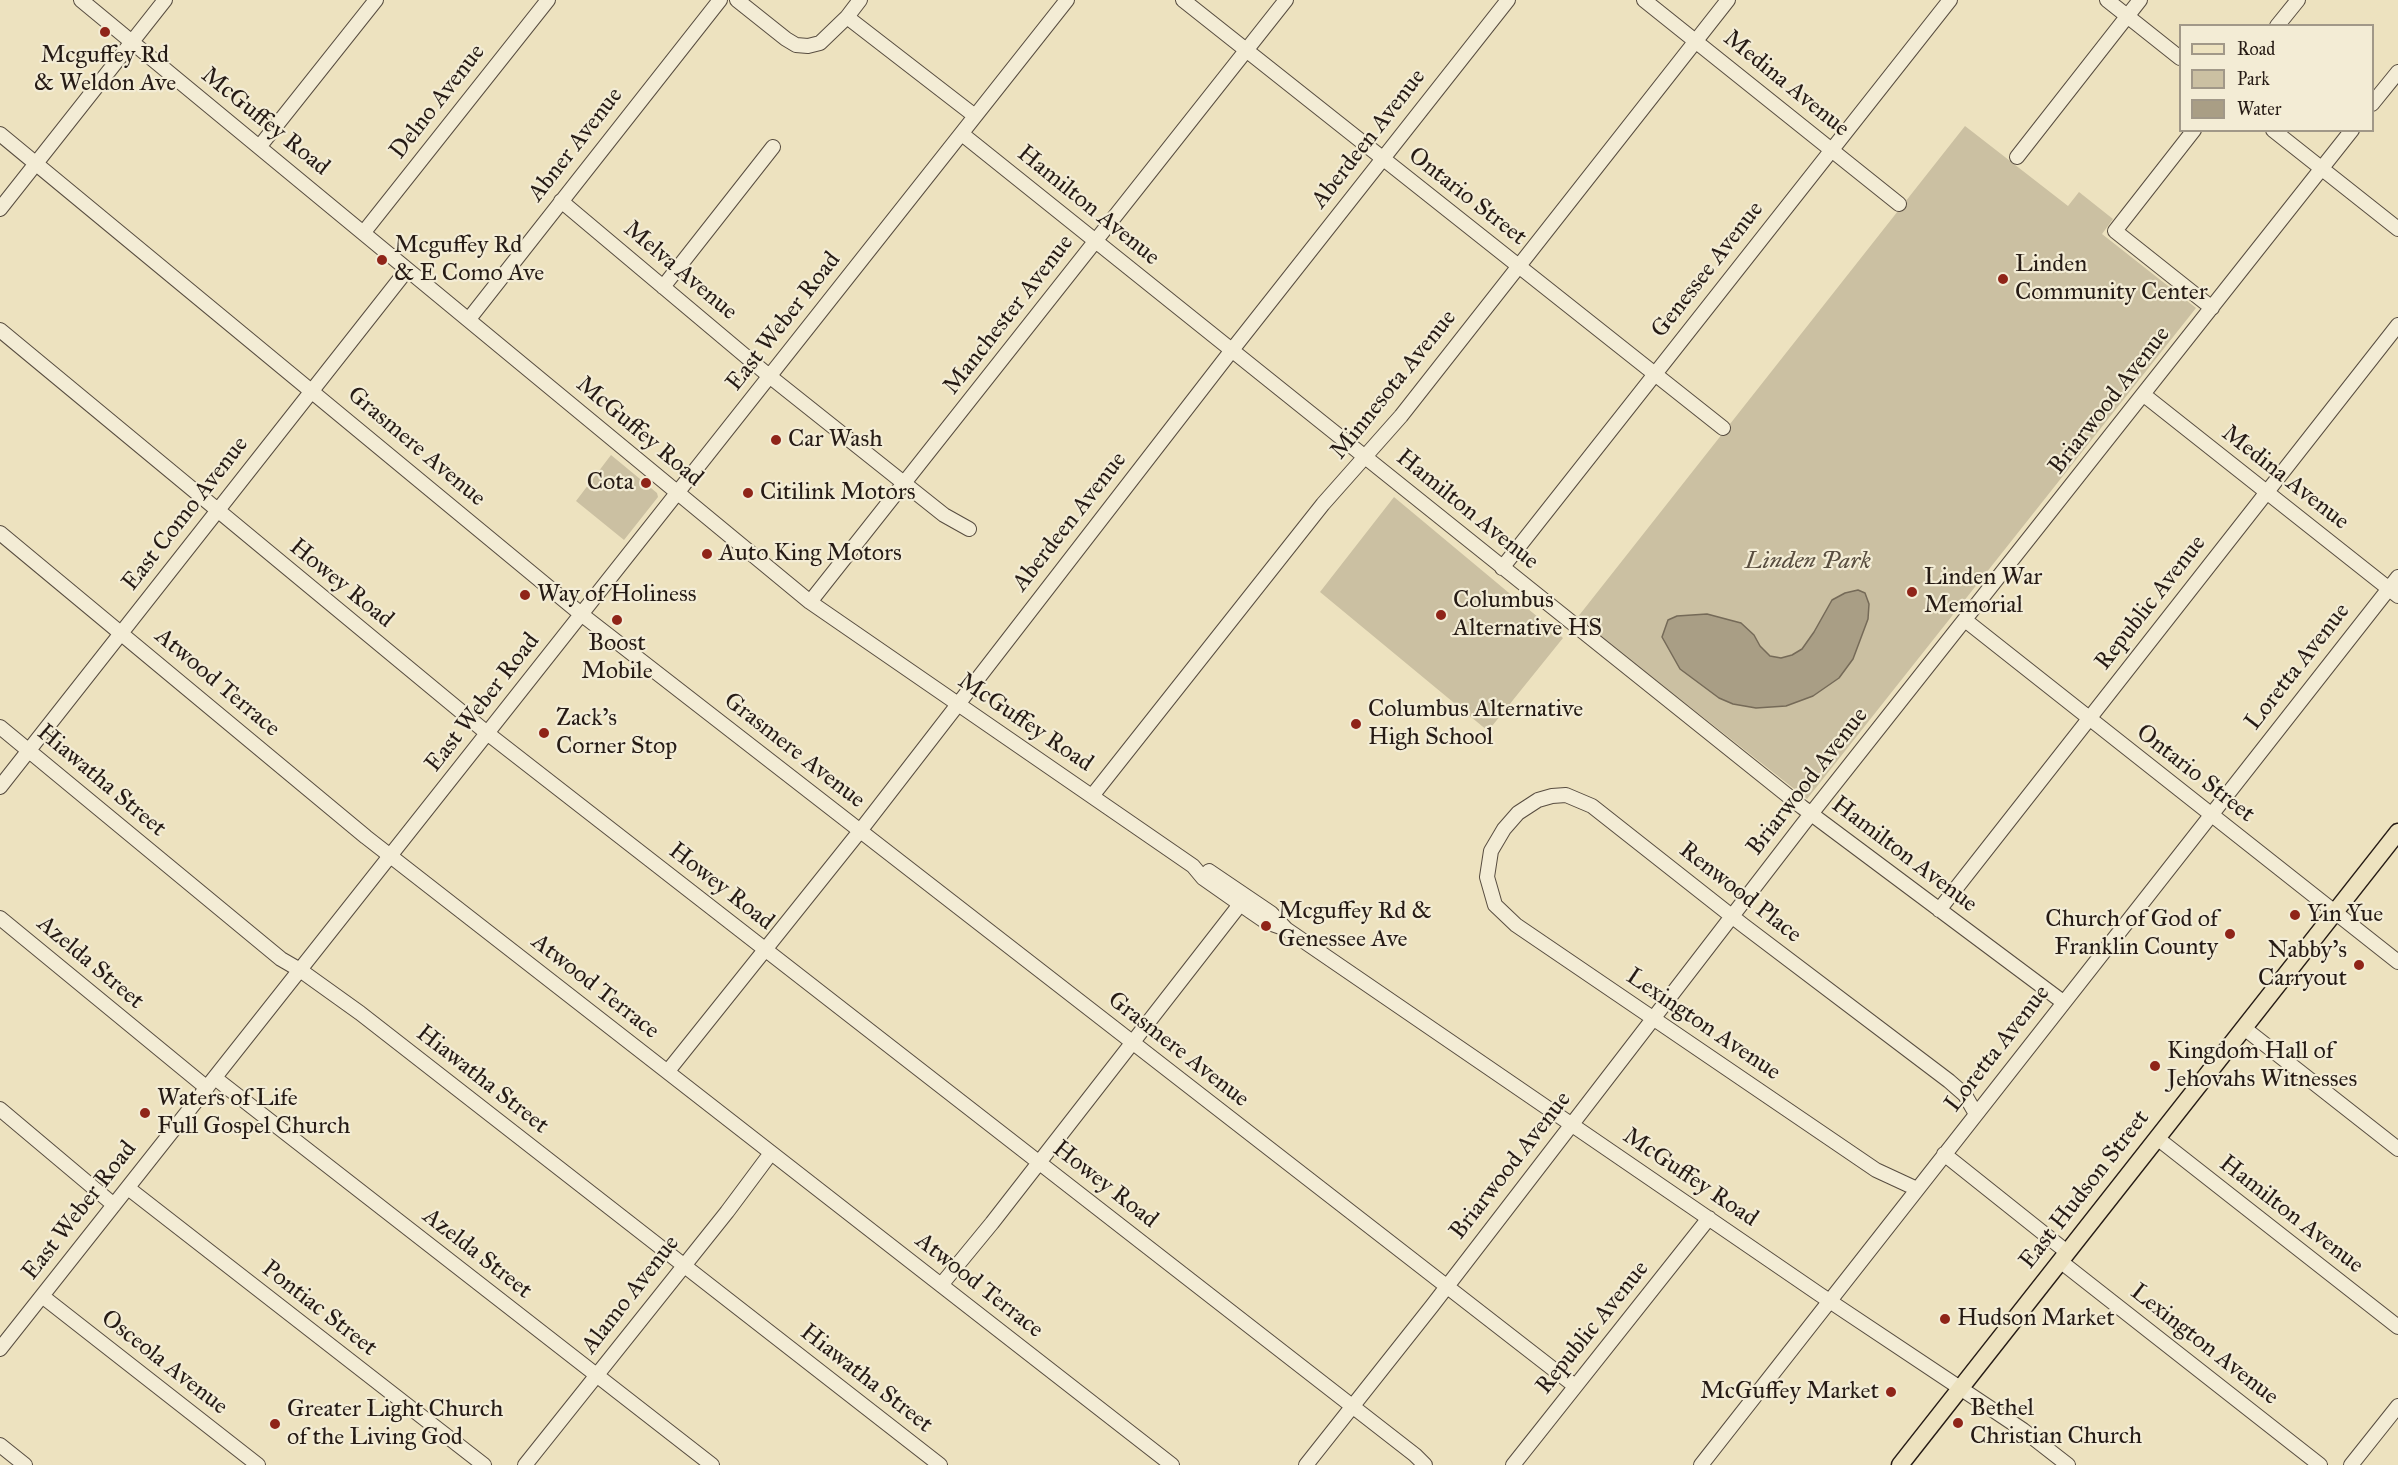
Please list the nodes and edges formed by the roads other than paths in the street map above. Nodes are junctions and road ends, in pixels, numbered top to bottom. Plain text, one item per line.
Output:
1 (81, 0) edge
2 (165, 0) edge
3 (375, 0) edge
4 (548, 0) edge
5 (720, 0) edge
6 (737, 0) edge
7 (860, 0) edge
8 (1067, 0) edge
9 (1184, 0) edge
10 (1286, 0) edge
11 (1508, 0) edge
12 (1644, 0) edge
13 (1728, 0) edge
14 (1950, 0) edge
15 (2107, 0) edge
16 (2140, 0) edge
17 (2298, 0) edge
18 (847, 16) junction
19 (2128, 16) junction
20 (2279, 24) edge
21 (1696, 40) junction
22 (132, 42) junction
23 (1247, 50) junction
24 (2179, 56) edge
25 (2398, 72) edge
26 (2374, 103) edge
27 (975, 117) junction
28 (2192, 132) edge
29 (2275, 132) edge
30 (2350, 132) edge
31 (0, 134) edge
32 (962, 134) junction
33 (260, 146) junction
34 (773, 147) dead end
35 (1832, 150) junction
36 (2017, 157) dead end
37 (1383, 159) junction
38 (36, 163) junction
39 (2321, 169) junction
40 (561, 201) junction
41 (1899, 204) dead end
42 (0, 209) edge
43 (2398, 230) edge
44 (364, 232) junction
45 (1096, 242) junction
46 (1518, 267) junction
47 (407, 270) junction
48 (663, 286) junction
49 (2212, 308) junction
50 (469, 319) junction
51 (2398, 325) edge
52 (0, 330) edge
53 (1232, 350) junction
54 (1654, 374) junction
55 (770, 376) junction
56 (313, 391) junction
57 (2144, 395) junction
58 (1723, 428) dead end
59 (1365, 458) junction
60 (905, 483) junction
61 (677, 493) junction
62 (2267, 493) junction
63 (216, 511) junction
64 (969, 529) dead end
65 (0, 533) edge
66 (1502, 568) junction
67 (2398, 577) edge
68 (2393, 592) edge
69 (810, 602) junction
70 (581, 614) junction
71 (1965, 620) junction
72 (121, 633) junction
73 (957, 704) junction
74 (2088, 719) junction
75 (0, 727) edge
76 (487, 734) junction
77 (29, 751) junction
78 (0, 787) edge
79 (1092, 796) junction
80 (1811, 814) junction
81 (2211, 814) junction
82 (860, 831) junction
83 (2398, 832) edge
84 (391, 855) junction
85 (1487, 876) joint
86 (1244, 900) junction
87 (1939, 910) junction
88 (2335, 912) junction
89 (1732, 917) junction
90 (0, 918) edge
91 (765, 950) junction
92 (2398, 962) edge
93 (300, 970) junction
94 (2063, 1002) junction
95 (1654, 1018) junction
96 (2244, 1028) junction
97 (1133, 1043) junction
98 (668, 1071) junction
99 (211, 1083) junction
100 (0, 1109) edge
101 (1976, 1114) junction
102 (1572, 1124) junction
103 (2157, 1138) junction
104 (2398, 1149) edge
105 (771, 1153) junction
106 (1944, 1154) junction
107 (1039, 1163) junction
108 (128, 1188) junction
109 (1917, 1189) junction
110 (114, 1205) junction
111 (1709, 1218) junction
112 (2064, 1257) junction
113 (683, 1265) junction
114 (941, 1285) junction
115 (1446, 1287) junction
116 (42, 1296) junction
117 (1829, 1301) junction
118 (2398, 1327) edge
119 (0, 1349) edge
120 (596, 1375) junction
121 (1575, 1386) junction
122 (1960, 1389) junction
123 (1352, 1406) junction
124 (2398, 1406) edge
125 (0, 1445) edge
126 (25, 1465) edge
127 (258, 1465) edge
128 (484, 1465) edge
129 (525, 1465) edge
130 (712, 1465) edge
131 (940, 1465) edge
132 (1172, 1465) edge
133 (1306, 1465) edge
134 (1425, 1465) edge
135 (1512, 1465) edge
136 (1701, 1465) edge
137 (1900, 1465) edge
138 (2068, 1465) edge
139 (2320, 1465) edge
140 (2351, 1465) edge

1 - 22 street, McGuffey Road
2 - 22 street
3 - 33 street
4 - 44 street, Delno Avenue
5 - 40 street, Abner Avenue
6 - 18 street
7 - 18 street
8 - 27 street, East Weber Road
9 - 23 street, Ontario Street
10 - 23 street, Manchester Avenue
11 - 37 street, Aberdeen Avenue
12 - 21 street, Medina Avenue
13 - 21 street, Minnesota Avenue
14 - 35 street, Genessee Avenue
15 - 19 street
16 - 19 street
17 - 20 street
18 - 27 street
19 - 24 street
19 - 36 street
21 - 35 street, Medina Avenue
21 - 46 street, Minnesota Avenue
22 - 33 street, McGuffey Road
22 - 38 street
23 - 37 street, Ontario Street
23 - 45 street, Manchester Avenue
25 - 26 street
27 - 32 street, East Weber Road
28 - 49 street
29 - 39 street
30 - 39 street, Briarwood Avenue
31 - 38 street, Grasmere Avenue
32 - 45 street, Hamilton Avenue
32 - 55 street, East Weber Road
33 - 44 street, McGuffey Road
34 - 48 street
35 - 41 street, Medina Avenue
35 - 54 street, Genessee Avenue
37 - 46 street, Ontario Street
37 - 53 street, Aberdeen Avenue
38 - 42 street
38 - 56 street, Grasmere Avenue
39 - 43 street
39 - 49 street, Briarwood Avenue
40 - 48 street, Melva Avenue
40 - 50 street, Abner Avenue
44 - 47 street, McGuffey Road
45 - 53 street, Hamilton Avenue
45 - 60 street, Manchester Avenue
46 - 54 street, Ontario Street
46 - 59 street, Minnesota Avenue
47 - 50 street, McGuffey Road
47 - 56 street, East Como Avenue
48 - 55 street, Melva Avenue
49 - 57 street, Briarwood Avenue
50 - 61 street, McGuffey Road
51 - 62 street, Republic Avenue
52 - 63 street, Howey Road
53 - 59 street, Hamilton Avenue
53 - 73 street, Aberdeen Avenue
54 - 58 street, Ontario Street
54 - 66 street, Genessee Avenue
55 - 60 street, Melva Avenue
55 - 61 street, East Weber Road
56 - 63 street, East Como Avenue
56 - 70 street, Grasmere Avenue
57 - 62 street, Medina Avenue
57 - 71 street, Briarwood Avenue
59 - 66 street, Hamilton Avenue
59 - 79 street, Minnesota Avenue
60 - 64 street, Melva Avenue
60 - 69 street, Manchester Avenue
61 - 69 street, McGuffey Road
61 - 70 street, East Weber Road
62 - 68 street, Medina Avenue
62 - 74 street, Republic Avenue
63 - 72 street, East Como Avenue
63 - 76 street, Howey Road
65 - 72 street, Atwood Terrace
66 - 80 street, Hamilton Avenue
67 - 68 street, Loretta Avenue
68 - 81 street, Loretta Avenue
69 - 73 street, McGuffey Road
70 - 76 street, East Weber Road
70 - 82 street, Grasmere Avenue
71 - 74 street, Ontario Street
71 - 80 street, Briarwood Avenue
72 - 77 street, East Como Avenue
72 - 84 street, Atwood Terrace
73 - 79 street, McGuffey Road
73 - 82 street, Aberdeen Avenue
74 - 81 street, Ontario Street
74 - 87 street, Republic Avenue
75 - 77 street, Hiawatha Street
76 - 84 street, East Weber Road
76 - 91 street, Howey Road
77 - 78 street, East Como Avenue
77 - 93 street, Hiawatha Street
79 - 86 street, McGuffey Road
80 - 87 street, Hamilton Avenue
80 - 89 street, Briarwood Avenue
81 - 88 street, Ontario Street
81 - 94 street, Loretta Avenue
82 - 91 street, Aberdeen Avenue
82 - 97 street, Grasmere Avenue
83 - 88 main road, East Hudson Street
84 - 93 street, East Weber Road
84 - 98 street, Atwood Terrace
85 - 89 street, Renwood Place
85 - 95 street, Lexington Avenue
86 - 97 street
86 - 102 street, McGuffey Road
87 - 94 street, Hamilton Avenue
88 - 92 street, Ontario Street
88 - 96 main road, East Hudson Street
89 - 95 street, Briarwood Avenue
89 - 101 street, Renwood Place
90 - 99 street, Azelda Street
91 - 98 street, Aberdeen Avenue
91 - 107 street, Howey Road
93 - 99 street, East Weber Road
93 - 113 street, Hiawatha Street
94 - 101 street, Loretta Avenue
95 - 102 street, Briarwood Avenue
95 - 109 street, Lexington Avenue
96 - 103 main road, East Hudson Street
96 - 104 street
97 - 107 street
97 - 115 street, Grasmere Avenue
98 - 105 street, Atwood Terrace
99 - 108 street, East Weber Road
99 - 120 street, Azelda Street
100 - 110 street
101 - 106 street, Loretta Avenue
102 - 111 street, McGuffey Road
102 - 115 street, Briarwood Avenue
103 - 112 main road, East Hudson Street
103 - 118 street, Hamilton Avenue
105 - 113 street, Alamo Avenue
105 - 114 street, Atwood Terrace
106 - 109 street, Loretta Avenue
106 - 112 street, Lexington Avenue
107 - 114 street
107 - 123 street, Howey Road
108 - 110 street, East Weber Road
108 - 128 street, Pontiac Street
109 - 117 street, Loretta Avenue
110 - 116 street, East Weber Road
111 - 117 street, McGuffey Road
111 - 121 street, Republic Avenue
112 - 122 main road, East Hudson Street
112 - 139 street, Lexington Avenue
113 - 120 street, Alamo Avenue
113 - 131 street, Hiawatha Street
114 - 132 street, Atwood Terrace
115 - 121 street, Grasmere Avenue
115 - 123 street, Briarwood Avenue
116 - 119 street, East Weber Road
116 - 127 street, Osceola Avenue
117 - 122 street, McGuffey Road
117 - 136 street, Loretta Avenue
120 - 129 street, Alamo Avenue
120 - 130 street, Azelda Street
121 - 135 street, Republic Avenue
122 - 137 main road, East Hudson Street
122 - 138 street, McGuffey Road
123 - 133 street, Briarwood Avenue
123 - 134 street, Howey Road
124 - 140 street
125 - 126 street

